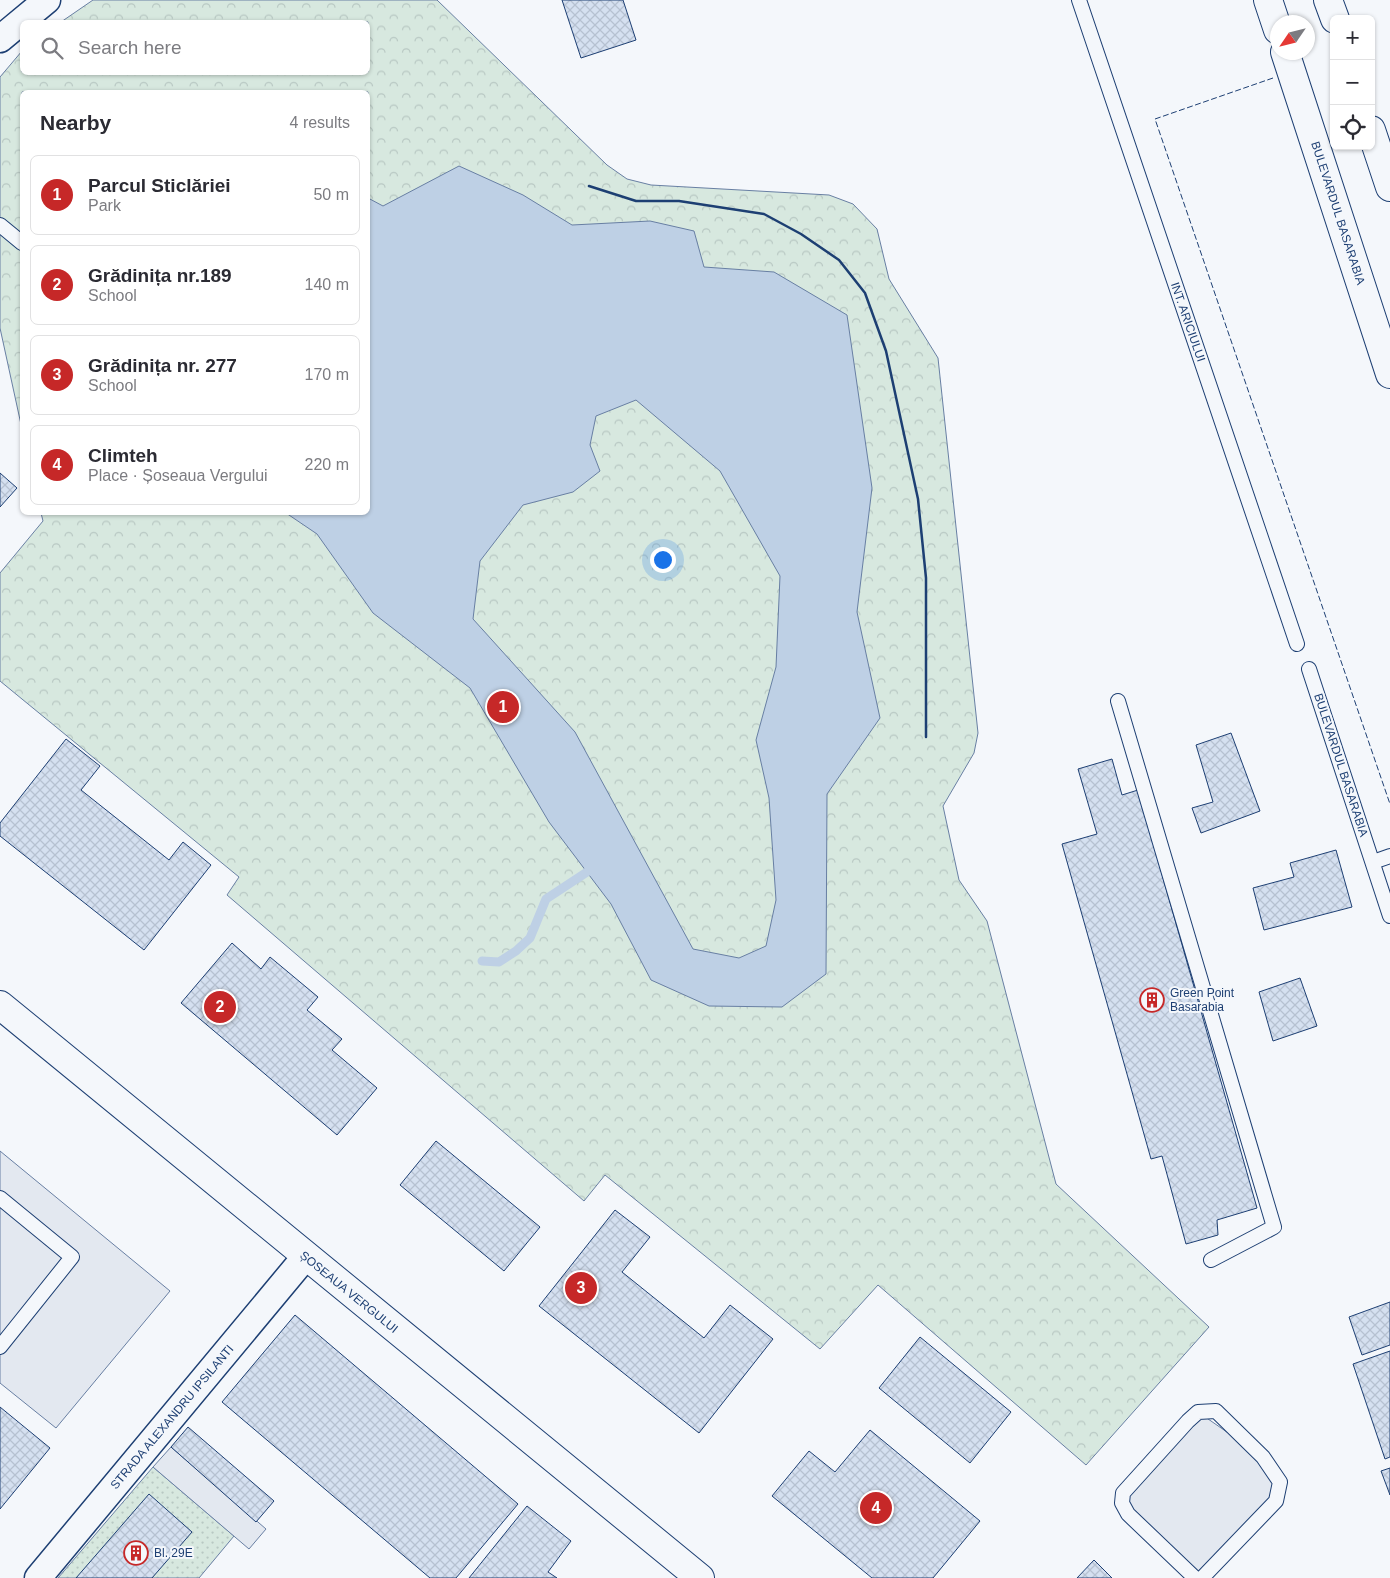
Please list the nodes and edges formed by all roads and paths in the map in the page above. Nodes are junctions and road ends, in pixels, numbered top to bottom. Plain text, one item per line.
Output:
1 (47, 0) edge
2 (1079, 0) edge
3 (1268, 0) edge
4 (1328, 0) edge
5 (1273, 15) edge
6 (1334, 15) edge
7 (23, 20) edge
8 (20, 22) edge
9 (0, 39) edge
10 (1288, 60) edge
11 (1375, 142) edge
12 (1390, 187) edge
13 (0, 225) edge
14 (20, 242) edge
15 (1390, 374) edge
16 (1297, 644) dead end
17 (1309, 668) dead end
18 (1118, 701) dead end
19 (1390, 856) edge
20 (1373, 862) junction
21 (1390, 916) edge
22 (0, 1004) edge
23 (0, 1198) edge
24 (306, 1256) junction
25 (1211, 1260) dead end
26 (0, 1347) edge
27 (38, 1578) edge
28 (700, 1578) edge
29 (1195, 1578) edge
30 (1202, 1578) edge

1 - 7 street
2 - 16 lane, INT. ARICIULUI
3 - 5 main road
4 - 6 main road
8 - 9 street
10 - 15 main road, BULEVARDUL BASARABIA
11 - 12 main road
13 - 14 lane
17 - 20 lane, BULEVARDUL BASARABIA
18 - 25 lane
19 - 20 lane
20 - 21 lane, BULEVARDUL BASARABIA
22 - 24 main road, ȘOSEAUA VERGULUI
23 - 26 lane
24 - 27 street, STRADA ALEXANDRU IPSILANTI
24 - 28 main road, ȘOSEAUA VERGULUI
29 - 30 lane

